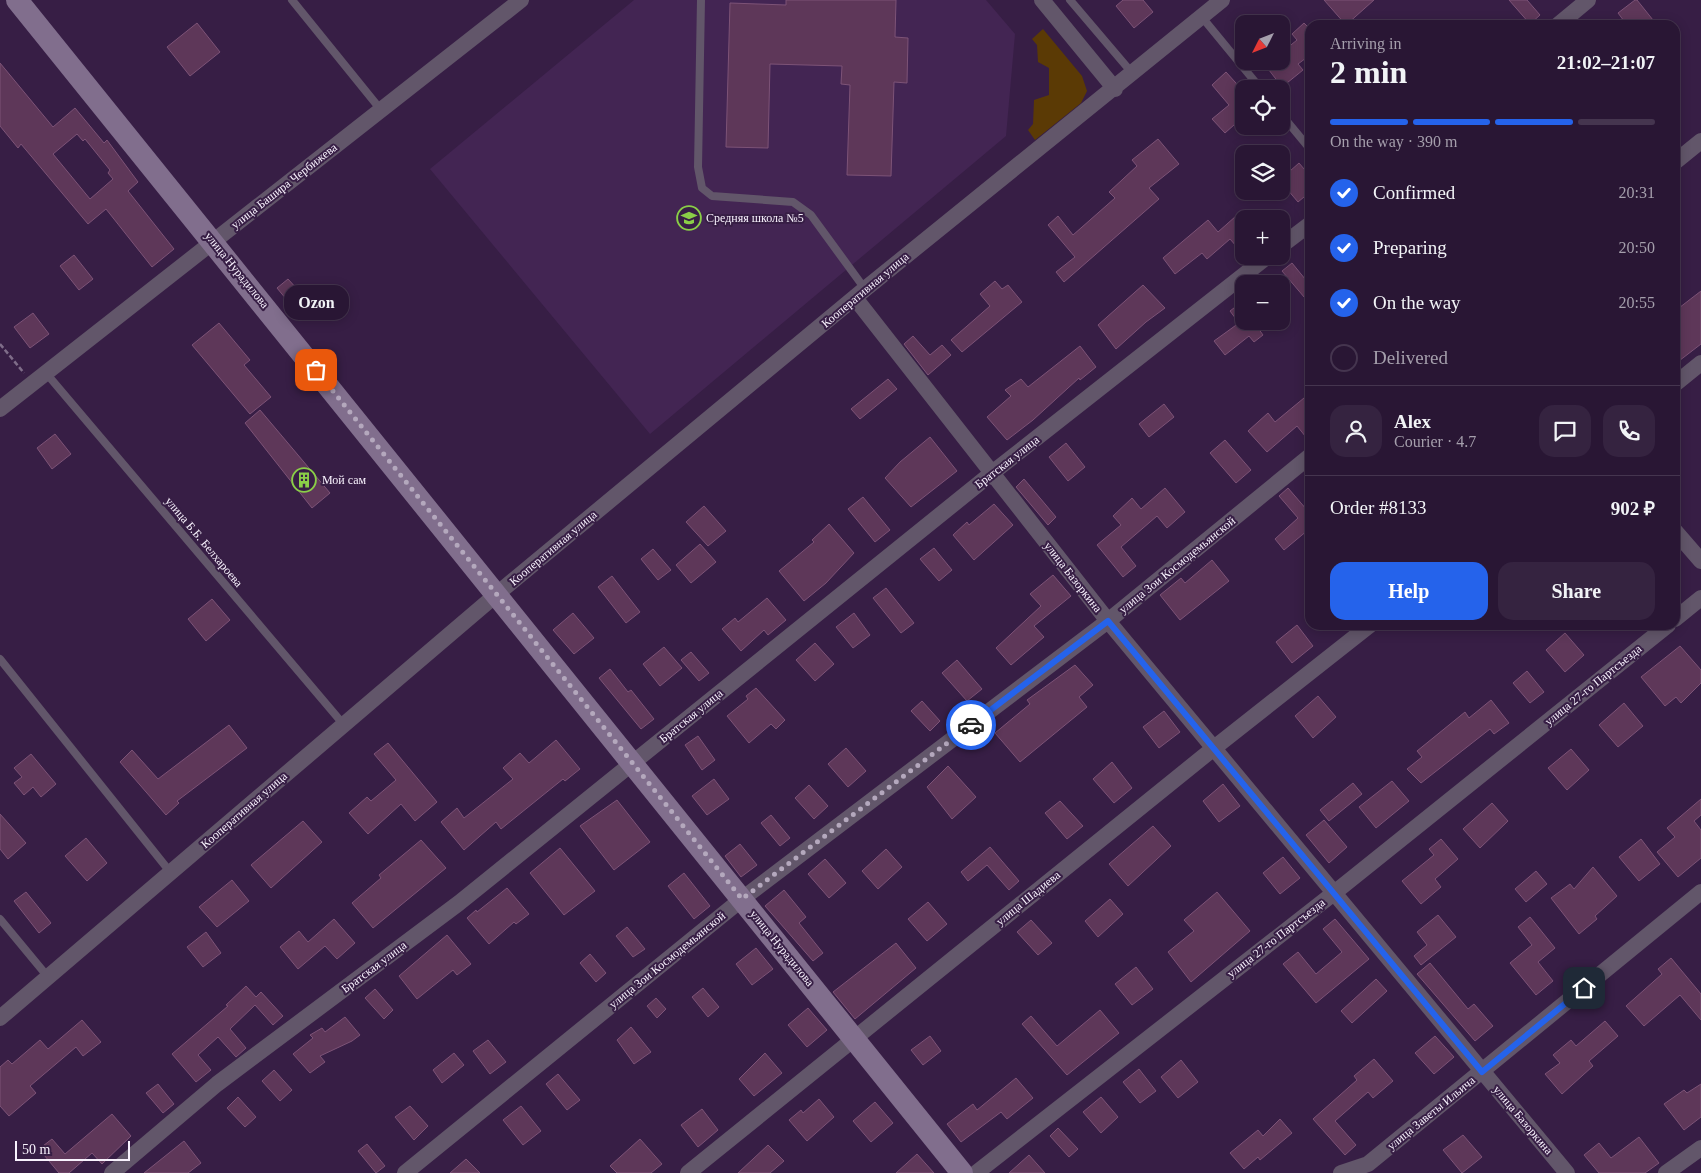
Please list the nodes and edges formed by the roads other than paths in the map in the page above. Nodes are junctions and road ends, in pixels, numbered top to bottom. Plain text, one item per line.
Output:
1 (17, 0) edge
2 (292, 0) edge
3 (521, 0) edge
4 (702, 0) edge
5 (1042, 0) edge
6 (1070, 0) edge
7 (1222, 0) edge
8 (1588, 0) edge
9 (1201, 16) junction
10 (1564, 20) edge
11 (1133, 74) junction
12 (1254, 80) edge
13 (1115, 89) junction
14 (381, 110) junction
15 (1290, 125) edge
16 (1701, 141) edge
17 (1305, 143) edge
18 (1680, 158) edge
19 (1305, 228) edge
20 (1290, 239) edge
21 (214, 242) junction
22 (1257, 265) edge
23 (860, 294) junction
24 (1701, 363) edge
25 (46, 373) junction
26 (1680, 380) edge
27 (0, 409) edge
28 (1305, 460) edge
29 (992, 473) junction
30 (1680, 537) edge
31 (1701, 561) edge
32 (497, 594) junction
33 (1701, 598) edge
34 (1680, 615) edge
35 (1108, 621) junction
36 (1364, 630) edge
37 (1662, 630) edge
38 (0, 659) edge
39 (344, 725) junction
40 (1214, 748) junction
41 (632, 763) junction
42 (171, 873) junction
43 (1701, 892) edge
44 (1334, 893) junction
45 (742, 899) junction
46 (0, 919) edge
47 (48, 977) junction
48 (0, 1018) edge
49 (855, 1038) junction
50 (1482, 1072) junction
51 (1700, 1149) edge
52 (112, 1173) edge
53 (406, 1173) edge
54 (688, 1173) edge
55 (962, 1173) edge
56 (976, 1173) edge
57 (1340, 1173) edge
58 (1567, 1173) edge
59 (1666, 1173) edge
60 (1690, 1173) edge

1 - 21 street, улица Нурадилова
2 - 14 lane
3 - 14 street, улица Башира Чербижева
4 - 23 lane
5 - 13 street
6 - 11 lane
7 - 9 street, Кооперативная улица
8 - 10 street
9 - 11 street, Кооперативная улица
9 - 12 lane
11 - 13 street, Кооперативная улица
13 - 23 street, Кооперативная улица
14 - 21 street, улица Башира Чербижева
15 - 17 lane
16 - 18 street
19 - 20 street
21 - 25 street, улица Башира Чербижева
21 - 32 street, улица Нурадилова
22 - 29 street, Братская улица
23 - 29 street, улица Базоркина
23 - 32 street, Кооперативная улица
24 - 26 street
25 - 27 street, улица Башира Чербижева
25 - 39 lane, улица Б.Б. Белхароева
28 - 35 street, улица Зои Космодемьянской
29 - 35 street, улица Базоркина
29 - 41 street, Братская улица
30 - 31 street
32 - 39 street, Кооперативная улица
32 - 41 street, улица Нурадилова
33 - 34 street
35 - 40 street, улица Базоркина
35 - 45 street, улица Зои Космодемьянской
36 - 40 street, улица Шадиева
37 - 44 street, улица 27-го Партсъезда
38 - 42 lane
39 - 42 street, Кооперативная улица
40 - 44 street, улица Базоркина
40 - 49 street, улица Шадиева
41 - 45 street, улица Нурадилова
41 - 52 street, Братская улица
42 - 47 street, Кооперативная улица
43 - 50 street, улица Заветы Ильича
44 - 50 street, улица Базоркина
44 - 56 street, улица 27-го Партсъезда
45 - 49 street, улица Нурадилова
45 - 53 street, улица Зои Космодемьянской
46 - 47 lane
47 - 48 street, Кооперативная улица
49 - 54 street, улица Шадиева
49 - 55 street, улица Нурадилова
50 - 57 street, улица Заветы Ильича
50 - 58 street, улица Базоркина
51 - 59 street
51 - 60 street

